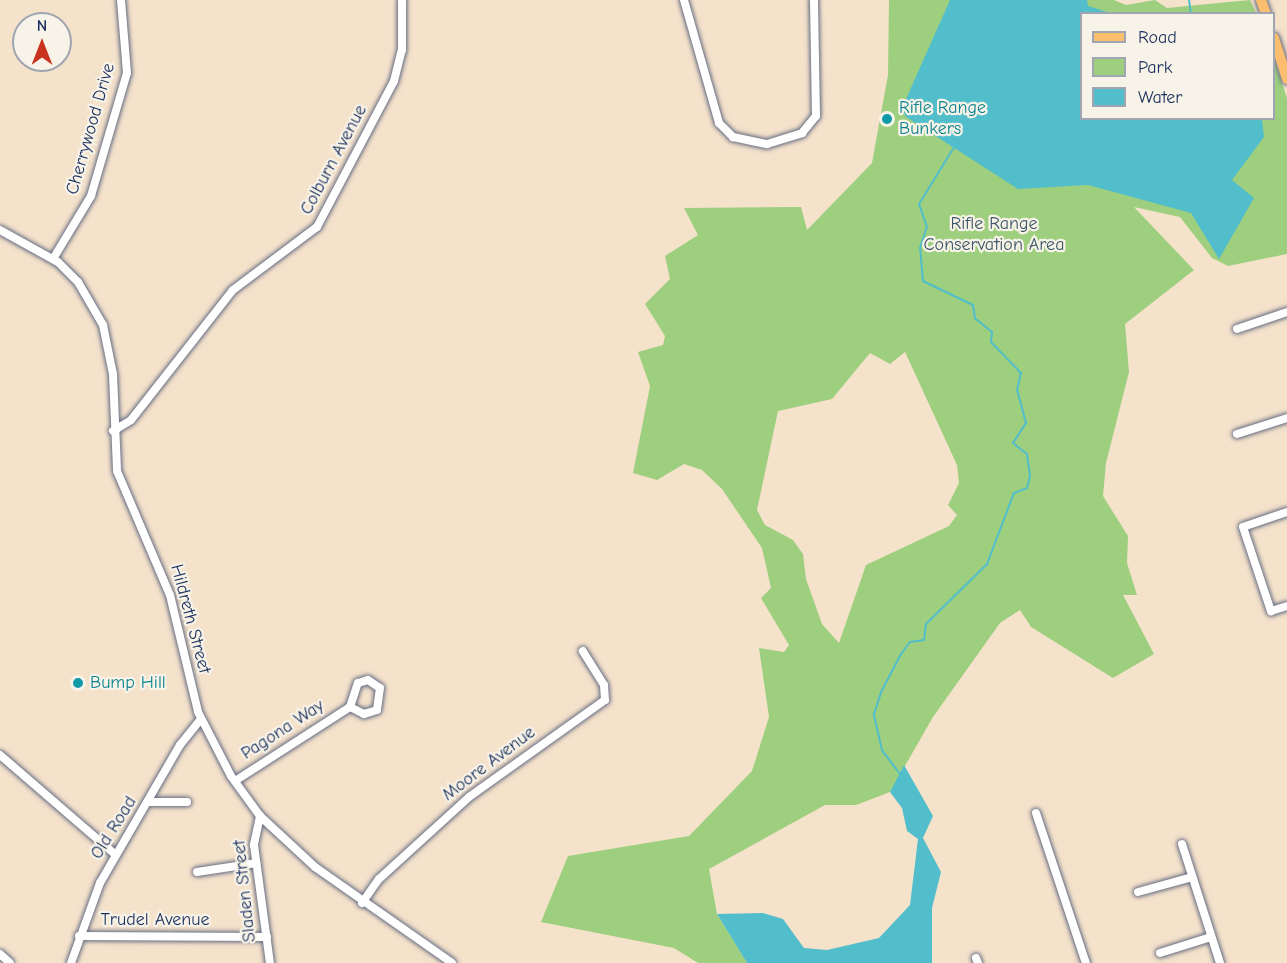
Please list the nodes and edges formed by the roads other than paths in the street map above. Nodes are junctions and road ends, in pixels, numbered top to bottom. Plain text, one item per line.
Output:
1 (121, 0) edge
2 (402, 0) edge
3 (684, 0) edge
4 (814, 0) edge
5 (1275, 41) edge
6 (1287, 79) edge
7 (0, 230) edge
8 (53, 259) junction
9 (1287, 312) edge
10 (1237, 329) dead end
11 (1287, 418) edge
12 (113, 431) junction
13 (1237, 434) dead end
14 (1287, 512) edge
15 (1287, 606) edge
16 (583, 651) dead end
17 (350, 707) junction
18 (201, 719) junction
19 (0, 755) edge
20 (235, 781) junction
21 (150, 802) junction
22 (187, 802) dead end
23 (1036, 813) dead end
24 (260, 816) junction
25 (1182, 844) dead end
26 (116, 855) junction
27 (256, 863) junction
28 (197, 872) dead end
29 (1192, 878) junction
30 (1138, 892) dead end
31 (362, 903) junction
32 (79, 936) junction
33 (267, 937) junction
34 (1211, 937) junction
35 (1160, 953) dead end
36 (0, 954) edge
37 (10, 963) edge
38 (70, 963) edge
39 (270, 963) edge
40 (452, 963) edge
41 (1086, 963) edge
42 (1220, 963) edge

1 - 8 street, Cherrywood Drive
2 - 12 street, Colburn Avenue
3 - 4 street
5 - 6 main road
7 - 8 street, Hildreth Street
8 - 12 street, Hildreth Street
9 - 10 street
11 - 13 street
12 - 18 street, Hildreth Street
14 - 15 street
16 - 31 street, Moore Avenue
17 - 17 street, Pagona Way
17 - 20 street, Pagona Way
18 - 20 street, Hildreth Street
18 - 21 street, Old Road
19 - 26 street
20 - 24 street, Hildreth Street
21 - 22 street
21 - 26 street, Old Road
23 - 41 street
24 - 27 street, Sladen Street
24 - 31 street, Hildreth Street
25 - 29 street
26 - 32 street, Old Road
27 - 28 street
27 - 33 street, Sladen Street
29 - 30 street
29 - 34 street
31 - 40 street, Hildreth Street
32 - 33 street, Trudel Avenue
32 - 38 street, Old Road
33 - 39 street, Sladen Street
34 - 35 street
34 - 42 street
36 - 37 street

